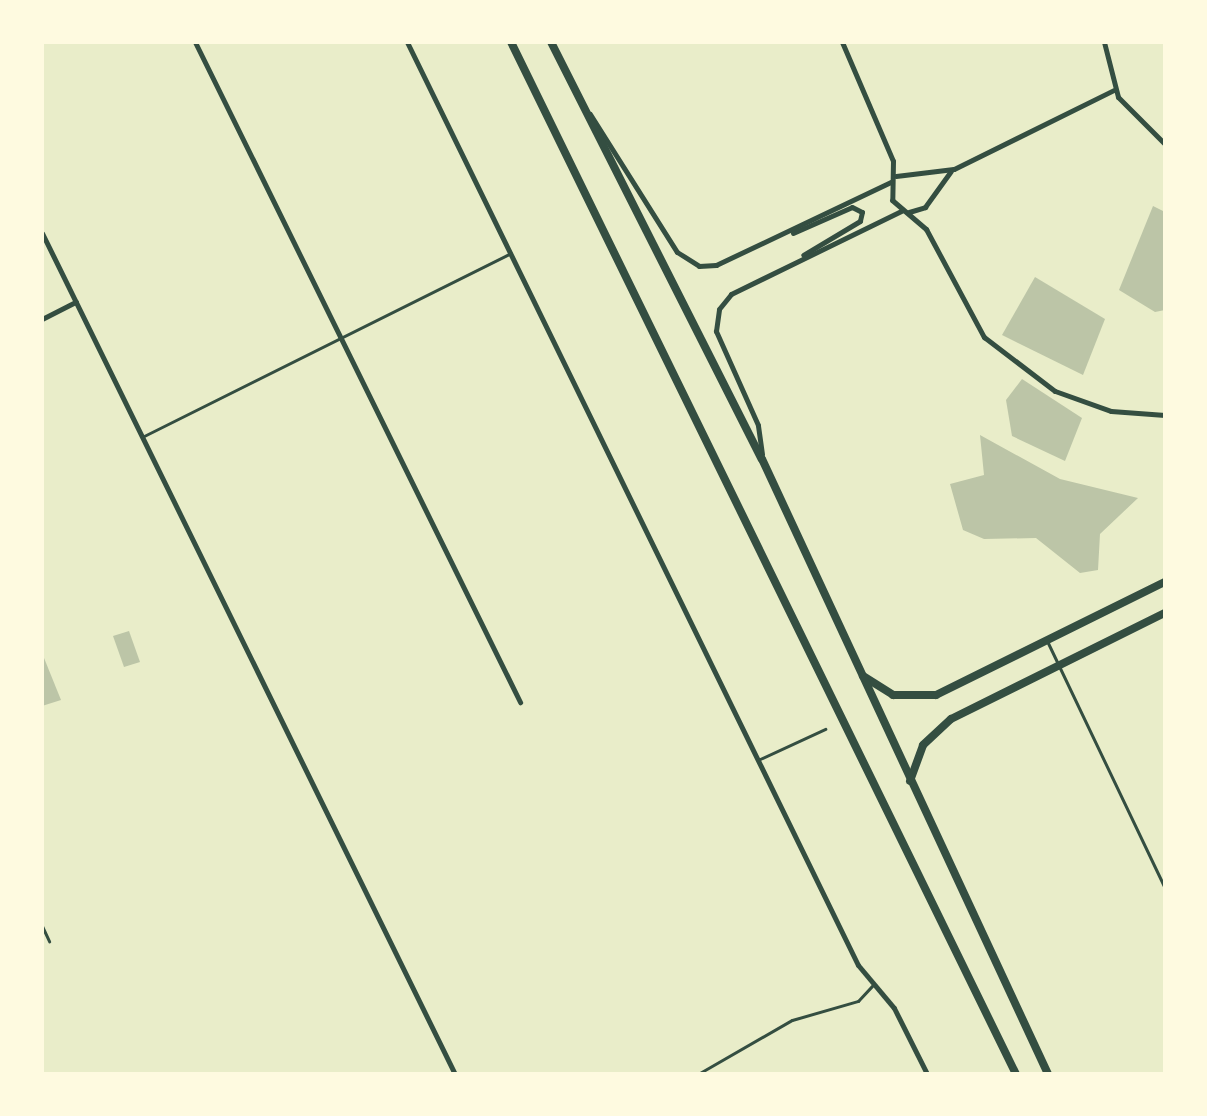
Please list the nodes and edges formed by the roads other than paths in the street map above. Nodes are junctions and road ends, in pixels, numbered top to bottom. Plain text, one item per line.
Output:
1 (195, 42) edge
2 (407, 42) edge
3 (511, 42) edge
4 (551, 42) edge
5 (842, 42) edge
6 (1104, 42) edge
7 (1114, 90) junction
8 (586, 111) junction
9 (1165, 144) edge
10 (954, 169) junction
11 (894, 179) junction
12 (906, 211) junction
13 (42, 233) edge
14 (789, 233) junction
15 (511, 253) junction
16 (799, 259) junction
17 (76, 302) junction
18 (42, 319) edge
19 (340, 338) junction
20 (1165, 415) edge
21 (142, 437) junction
22 (762, 459) junction
23 (1165, 582) edge
24 (1165, 613) edge
25 (1047, 640) junction
26 (1059, 665) junction
27 (859, 673) junction
28 (520, 702) dead end
29 (825, 729) dead end
30 (760, 759) junction
31 (910, 782) junction
32 (1165, 888) edge
33 (42, 926) edge
34 (49, 941) dead end
35 (872, 986) junction
36 (710, 1067) junction
37 (455, 1074) edge
38 (698, 1074) edge
39 (712, 1074) edge
40 (927, 1074) edge
41 (1016, 1074) edge
42 (1051, 1074) edge

1 - 19 street
2 - 15 street
3 - 41 main road
4 - 8 main road
5 - 11 street
6 - 7 street
7 - 9 street
7 - 10 street
8 - 14 street
8 - 22 main road
10 - 11 street
10 - 12 street
11 - 12 street
11 - 14 street
12 - 16 street
12 - 20 street
13 - 17 street
14 - 16 street
15 - 19 lane
15 - 30 street
16 - 22 street
17 - 18 street
17 - 21 street
19 - 21 lane
19 - 28 street
21 - 37 street
22 - 27 main road
23 - 25 main road
24 - 26 main road
25 - 26 lane
25 - 27 main road
26 - 31 main road
26 - 32 lane
27 - 31 main road
29 - 30 lane
30 - 35 street
31 - 42 main road
33 - 34 lane
35 - 36 lane
35 - 40 street
36 - 38 lane
36 - 39 lane

